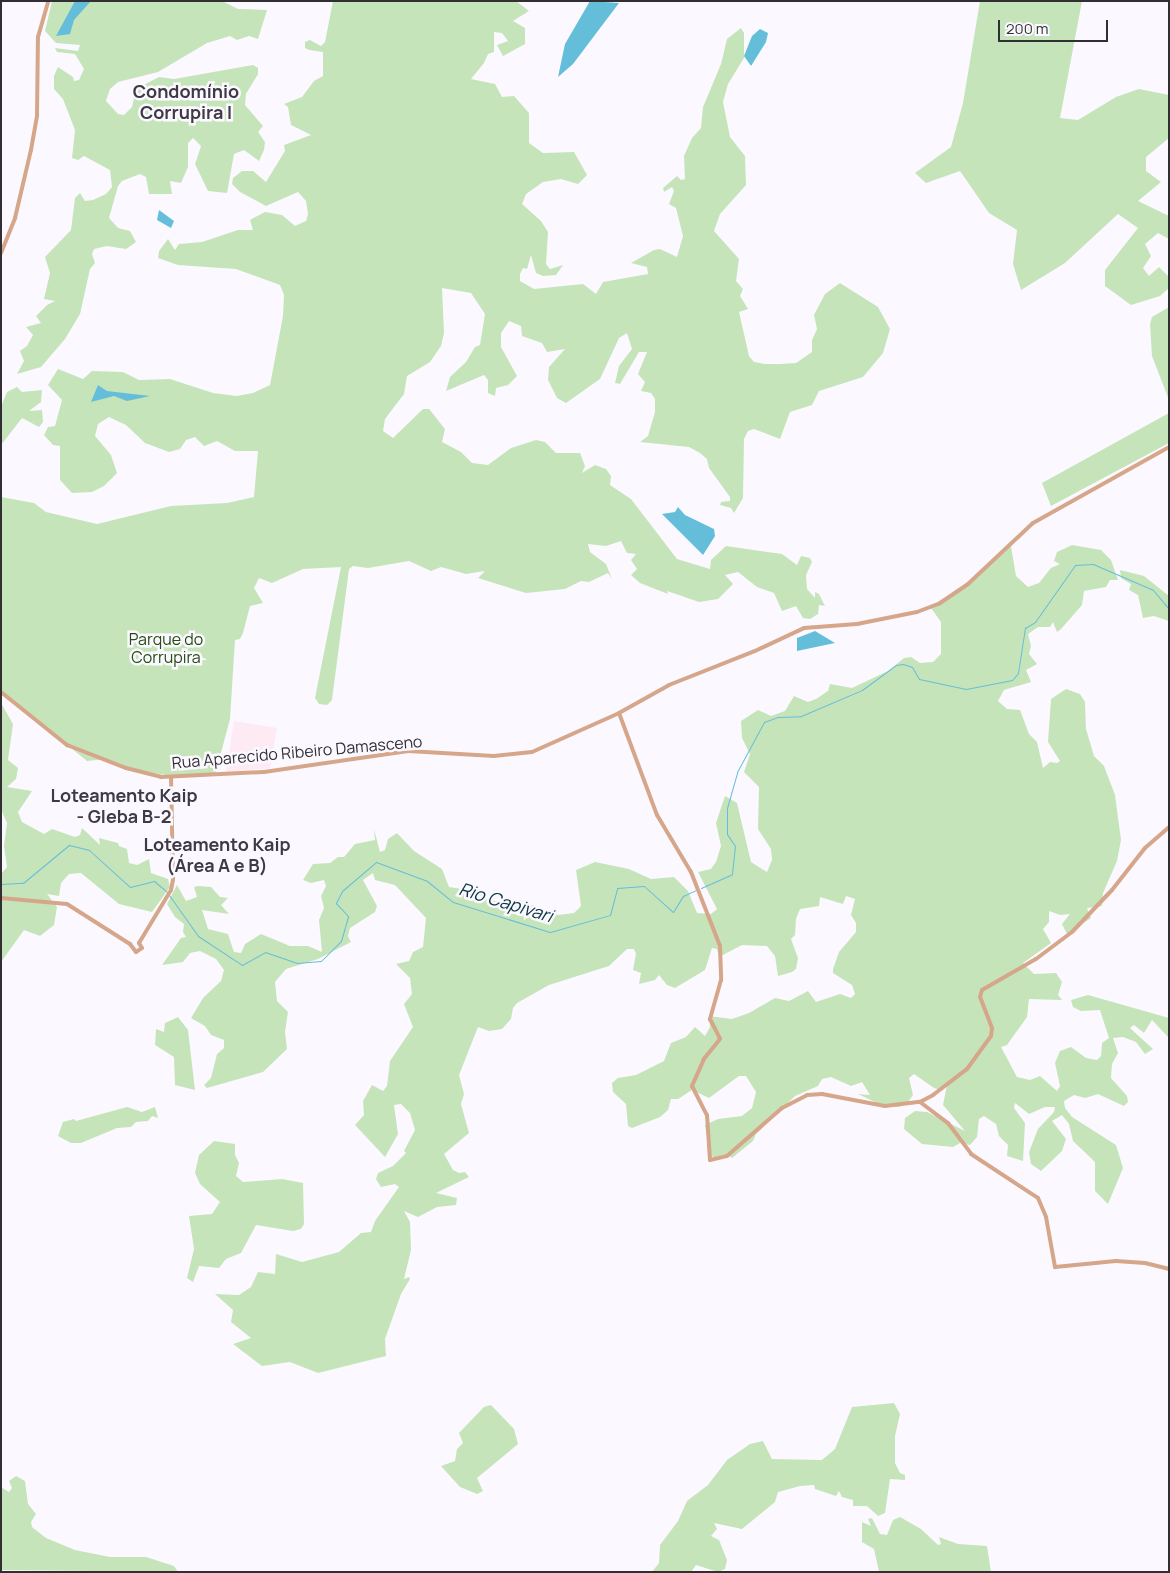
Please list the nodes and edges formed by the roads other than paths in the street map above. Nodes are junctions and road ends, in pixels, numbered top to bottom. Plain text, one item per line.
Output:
1 (48, 1) edge
2 (1, 253) edge
3 (1169, 447) edge
4 (1, 692) edge
5 (620, 713) junction
6 (170, 778) junction
7 (1169, 827) edge
8 (1, 898) edge
9 (139, 943) junction
10 (133, 946) junction
11 (920, 1102) junction
12 (1169, 1269) edge

1 - 2 street
3 - 5 street, Rua Aparecido Ribeiro Damasceno
4 - 6 street, Rua Aparecido Ribeiro Damasceno
5 - 6 street, Rua Aparecido Ribeiro Damasceno
5 - 11 street
6 - 9 street
7 - 11 street
8 - 10 street
9 - 10 street
9 - 10 street
11 - 12 street

